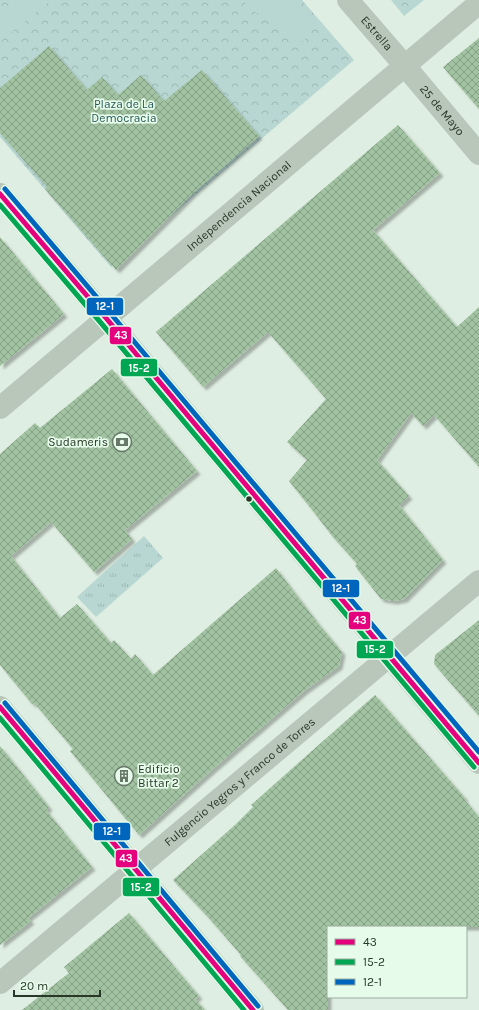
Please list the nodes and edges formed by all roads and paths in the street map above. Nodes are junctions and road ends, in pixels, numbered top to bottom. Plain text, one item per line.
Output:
1 (348, 0) edge
2 (479, 3) edge
3 (405, 66) junction
4 (479, 154) edge
5 (0, 194) edge
6 (106, 318) junction
7 (0, 408) edge
8 (479, 581) edge
9 (389, 656) junction
10 (0, 707) edge
11 (479, 763) edge
12 (135, 869) junction
13 (0, 983) edge
14 (253, 1010) edge

1 - 3 street, Estrella
2 - 3 street, Independencia Nacional
3 - 4 street, 25 de Mayo
3 - 6 street, Independencia Nacional
5 - 6 street
6 - 7 street, Independencia Nacional
6 - 9 street
8 - 9 street, Fulgencio Yegros y Franco de Torres
9 - 11 street
9 - 12 street, Fulgencio Yegros y Franco de Torres
10 - 12 street
12 - 13 street, Fulgencio Yegros y Franco de Torres
12 - 14 street

